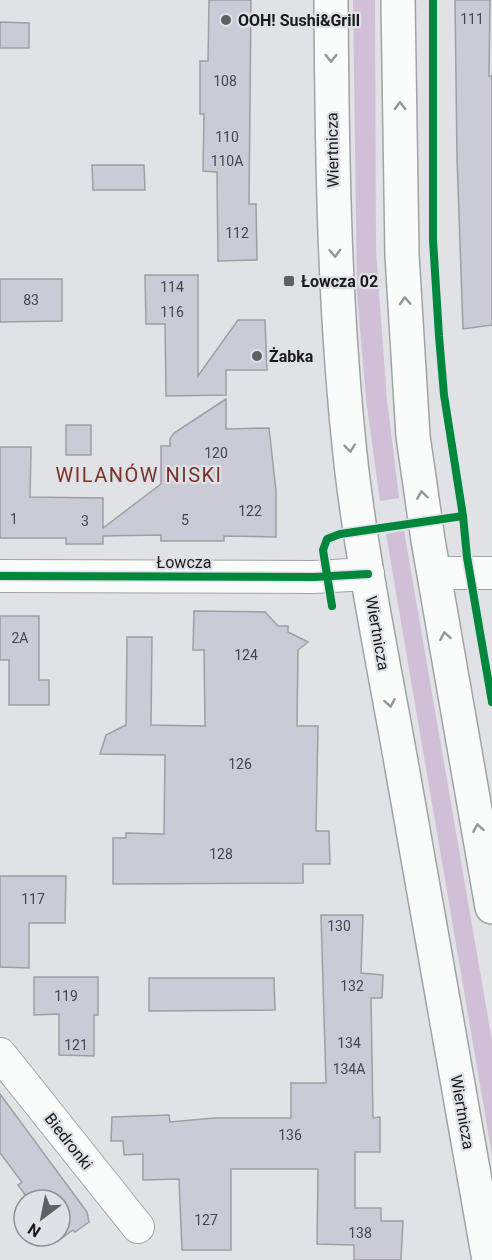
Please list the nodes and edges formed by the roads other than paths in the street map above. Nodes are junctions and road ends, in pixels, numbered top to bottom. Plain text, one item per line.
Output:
1 (331, 0) edge
2 (398, 0) edge
3 (434, 573) junction
4 (492, 573) edge
5 (368, 574) junction
6 (0, 576) edge
7 (492, 907) edge
8 (0, 1054) edge
9 (138, 1227) dead end
10 (489, 1260) edge

1 -> 5 main road, Wiertnicza
3 -> 2 main road
3 - 4 street
7 -> 3 main road
5 - 6 street, Łowcza
5 -> 10 main road, Wiertnicza
8 - 9 street, Biedronki

